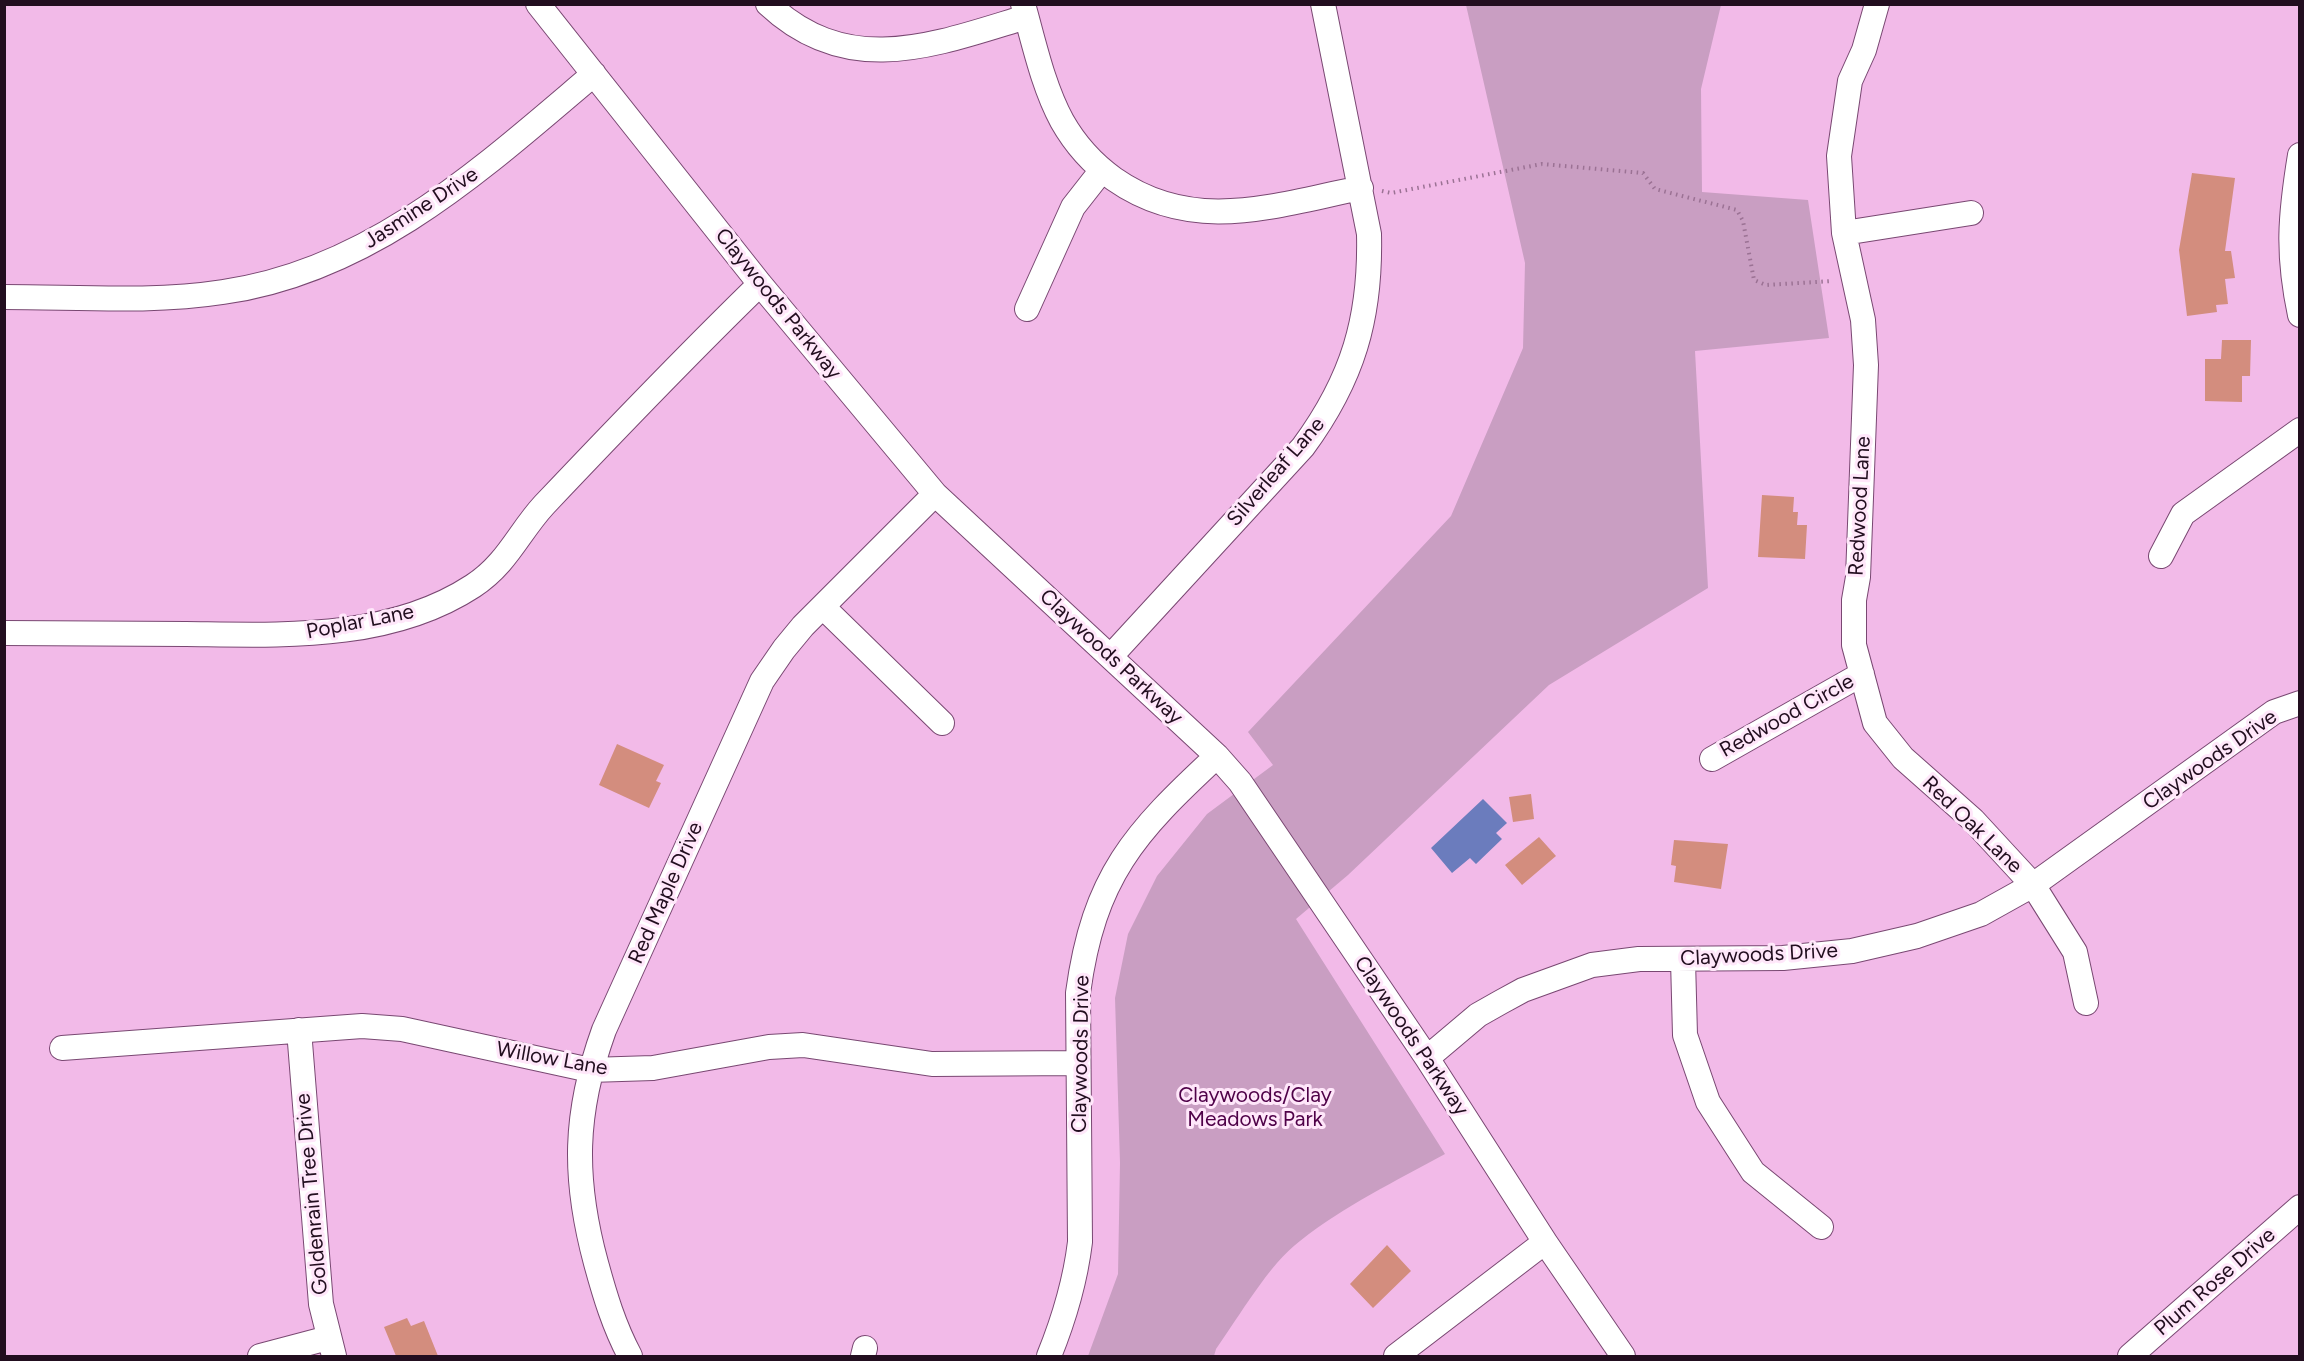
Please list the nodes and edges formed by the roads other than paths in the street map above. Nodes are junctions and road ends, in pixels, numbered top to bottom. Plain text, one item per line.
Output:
1 (538, 4) edge
2 (768, 4) edge
3 (1323, 4) edge
4 (1877, 4) edge
5 (1025, 11) edge
6 (594, 74) junction
7 (2300, 155) edge
8 (1102, 170) junction
9 (1361, 188) junction
10 (2295, 207) edge
11 (1971, 213) dead end
12 (1844, 233) junction
13 (760, 284) junction
14 (4, 297) edge
15 (1027, 309) dead end
16 (2300, 315) edge
17 (2300, 430) edge
18 (935, 494) junction
19 (2161, 556) dead end
20 (823, 607) junction
21 (4, 633) edge
22 (1111, 656) junction
23 (1862, 674) junction
24 (2300, 703) edge
25 (942, 723) dead end
26 (1217, 756) junction
27 (1712, 759) dead end
28 (1911, 765) joint
29 (2033, 885) junction
30 (1683, 960) junction
31 (2086, 1003) dead end
32 (299, 1030) junction
33 (62, 1048) dead end
34 (1427, 1058) junction
35 (1078, 1063) junction
36 (590, 1070) junction
37 (2300, 1208) edge
38 (1821, 1227) dead end
39 (1545, 1242) junction
40 (331, 1347) edge
41 (260, 1356) edge
42 (630, 1356) edge
43 (1049, 1356) edge
44 (1396, 1356) edge
45 (1623, 1356) edge
46 (2130, 1356) edge

1 - 6 street, Claywoods Parkway
2 - 5 street
3 - 9 street, Silverleaf Lane
4 - 12 street, Redwood Lane
5 - 8 street
6 - 13 street, Claywoods Parkway
6 - 14 street, Jasmine Drive
7 - 10 street
8 - 9 street
8 - 15 street
9 - 22 street, Silverleaf Lane
10 - 16 street
11 - 12 street
12 - 23 street, Redwood Lane
13 - 18 street, Claywoods Parkway
13 - 21 street, Poplar Lane
17 - 19 street
18 - 20 street, Red Maple Drive
18 - 22 street, Claywoods Parkway
20 - 25 street
20 - 36 street, Red Maple Drive
22 - 26 street, Claywoods Parkway
23 - 27 street, Redwood Circle
23 - 28 street, Redwood Lane
24 - 29 street, Claywoods Drive
26 - 34 street, Claywoods Parkway
26 - 35 street, Claywoods Drive
28 - 29 street, Red Oak Lane
29 - 30 street, Claywoods Drive
29 - 31 street, Red Oak Lane
30 - 34 street, Claywoods Drive
30 - 38 street
32 - 33 street, Willow Lane
32 - 36 street, Willow Lane
32 - 40 street, Goldenrain Tree Drive
34 - 39 street, Claywoods Parkway
35 - 36 street, Willow Lane
35 - 43 street, Claywoods Drive
36 - 42 street, Red Maple Drive
37 - 46 street, Plum Rose Drive
39 - 44 street
39 - 45 street, Claywoods Parkway
40 - 41 street

